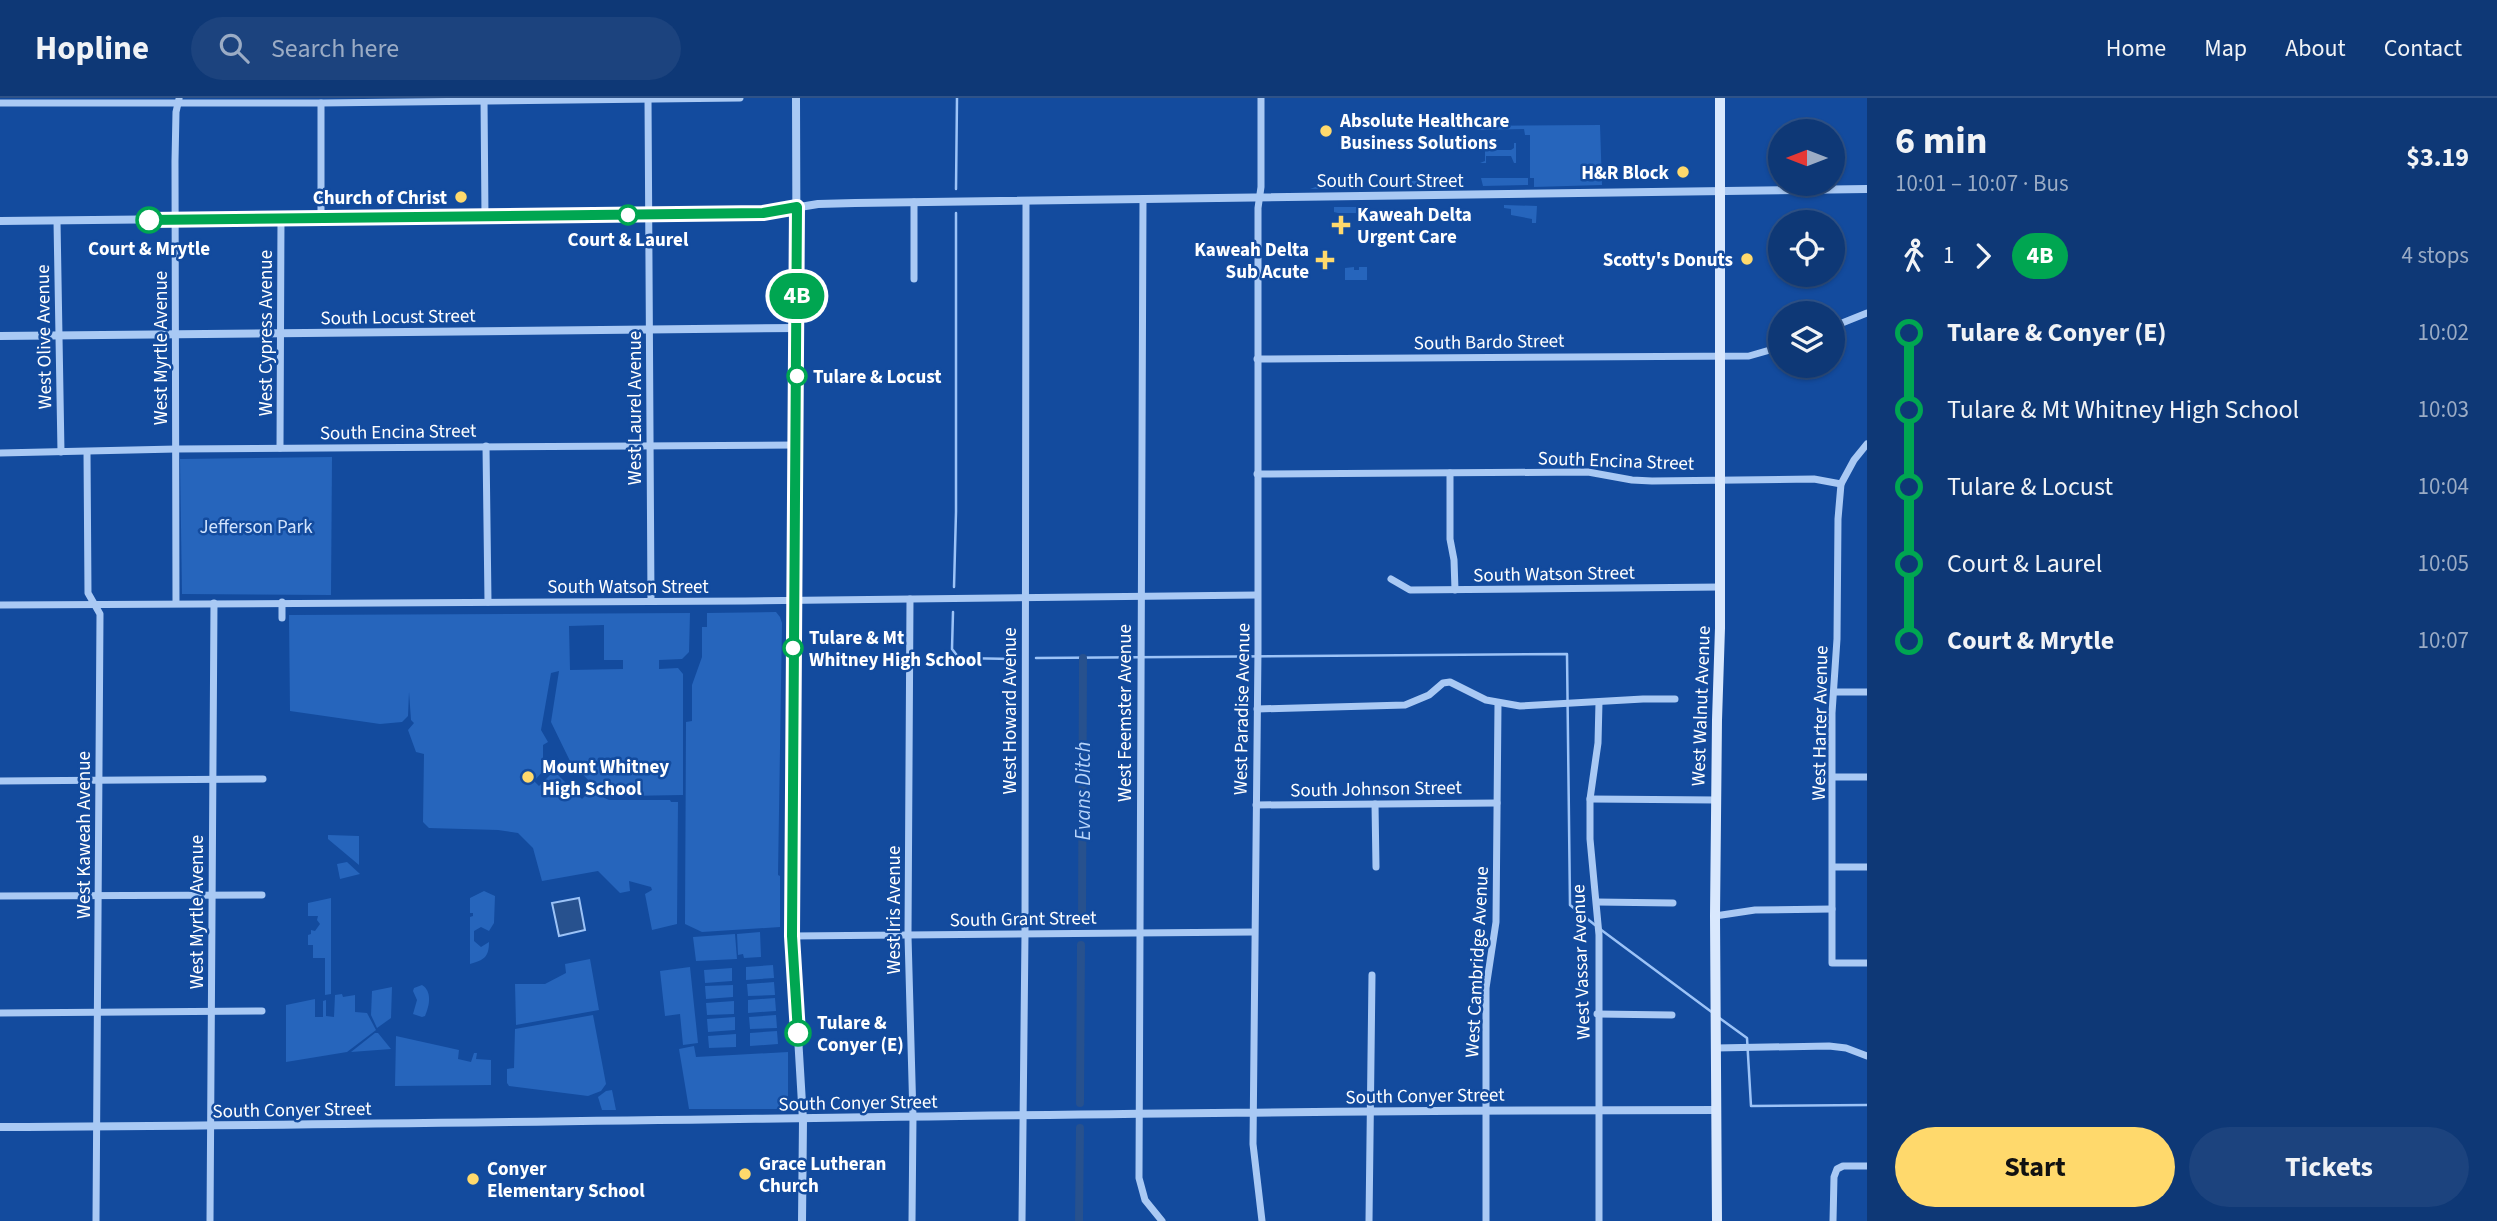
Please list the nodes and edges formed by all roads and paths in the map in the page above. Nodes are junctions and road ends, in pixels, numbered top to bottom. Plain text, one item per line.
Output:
1 (648, 98) edge
2 (740, 98) edge
3 (796, 98) edge
4 (1261, 98) edge
5 (1720, 98) edge
6 (484, 99) edge
7 (178, 100) edge
8 (0, 103) edge
9 (321, 103) junction
10 (1867, 189) edge
11 (1722, 192) junction
12 (1259, 198) junction
13 (1143, 199) junction
14 (1026, 201) junction
15 (914, 202) junction
16 (797, 207) junction
17 (649, 215) junction
18 (485, 217) junction
19 (321, 218) junction
20 (281, 219) junction
21 (175, 220) junction
22 (0, 221) edge
23 (57, 221) junction
24 (914, 279) dead end
25 (1867, 313) edge
26 (1845, 322) edge
27 (797, 328) junction
28 (649, 330) junction
29 (281, 333) junction
30 (176, 334) junction
31 (59, 335) junction
32 (0, 336) edge
33 (1768, 351) edge
34 (1722, 356) junction
35 (1257, 359) junction
36 (1867, 444) edge
37 (796, 445) junction
38 (486, 446) junction
39 (649, 446) junction
40 (280, 448) junction
41 (176, 449) junction
42 (61, 452) junction
43 (87, 452) junction
44 (0, 453) edge
45 (1450, 473) junction
46 (1257, 474) junction
47 (1721, 480) junction
48 (1842, 484) junction
49 (1391, 579) dead end
50 (1720, 587) junction
51 (1455, 590) junction
52 (1256, 595) junction
53 (1141, 597) junction
54 (1025, 598) junction
55 (910, 599) junction
56 (794, 600) junction
57 (651, 601) junction
58 (282, 602) junction
59 (488, 602) junction
60 (94, 603) junction
61 (176, 603) junction
62 (214, 603) junction
63 (0, 605) edge
64 (282, 618) dead end
65 (1835, 692) junction
66 (1867, 692) edge
67 (1675, 699) dead end
68 (1600, 702) junction
69 (1498, 704) junction
70 (1257, 709) junction
71 (1833, 777) junction
72 (1867, 777) edge
73 (100, 779) junction
74 (212, 779) junction
75 (262, 779) dead end
76 (0, 780) edge
77 (1590, 799) junction
78 (1716, 800) junction
79 (1497, 803) junction
80 (1375, 804) junction
81 (1256, 805) junction
82 (1376, 867) dead end
83 (1833, 867) junction
84 (1867, 867) edge
85 (212, 895) junction
86 (262, 895) dead end
87 (0, 896) edge
88 (99, 896) junction
89 (1597, 902) junction
90 (1673, 902) dead end
91 (1832, 909) junction
92 (1715, 916) junction
93 (1139, 932) junction
94 (1254, 932) junction
95 (1025, 934) junction
96 (792, 936) junction
97 (908, 936) junction
98 (1867, 963) edge
99 (1372, 975) dead end
100 (211, 1010) junction
101 (262, 1011) dead end
102 (0, 1013) edge
103 (97, 1013) junction
104 (1597, 1014) junction
105 (1672, 1014) dead end
106 (1716, 1048) junction
107 (1867, 1056) edge
108 (1486, 1110) junction
109 (1600, 1110) junction
110 (1717, 1110) junction
111 (1370, 1112) junction
112 (1254, 1113) junction
113 (1023, 1115) junction
114 (1139, 1115) junction
115 (913, 1117) junction
116 (803, 1120) junction
117 (211, 1125) junction
118 (97, 1126) junction
119 (0, 1127) edge
120 (1867, 1166) edge
121 (96, 1221) edge
122 (210, 1221) edge
123 (802, 1221) edge
124 (912, 1221) edge
125 (1022, 1221) edge
126 (1162, 1221) edge
127 (1262, 1221) edge
128 (1369, 1221) edge
129 (1486, 1221) edge
130 (1599, 1221) edge
131 (1717, 1221) edge
132 (1833, 1221) edge

1 - 2 street
1 - 6 street
1 - 17 street, West Laurel Avenue
3 - 16 street
4 - 12 street, West Paradise Avenue
5 - 11 main road, West Walnut Avenue
6 - 9 street
6 - 18 street
7 - 8 street
7 - 9 street
7 - 21 street, West Myrtle Avenue
9 - 19 street
10 - 11 street, South Court Street
11 - 12 street, South Court Street
11 - 34 main road, West Walnut Avenue
12 - 13 street, South Court Street
12 - 35 street, West Paradise Avenue
13 - 14 street, South Court Street
13 - 53 street, West Feemster Avenue
14 - 15 street, South Court Street
14 - 54 street, West Howard Avenue
15 - 16 street, South Court Street
15 - 24 street
16 - 17 street, South Court Street
16 - 27 street
17 - 18 street, South Court Street
17 - 28 street, West Laurel Avenue
18 - 19 street, South Court Street
19 - 20 street, South Court Street
20 - 21 street, South Court Street
20 - 29 street, West Cypress Avenue
21 - 23 street, South Court Street
21 - 30 street, West Myrtle Avenue
22 - 23 street, South Court Street
23 - 31 street, West Olive Avenue
25 - 26 street
27 - 28 street, South Locust Street
27 - 37 street
28 - 29 street, South Locust Street
28 - 39 street, West Laurel Avenue
29 - 30 street, South Locust Street
29 - 40 street, West Cypress Avenue
30 - 31 street, South Locust Street
30 - 41 street, West Myrtle Avenue
31 - 32 street, South Locust Street
31 - 42 street, West Olive Avenue
33 - 34 street
34 - 35 street, South Bardo Street
34 - 47 main road, West Walnut Avenue
35 - 46 street, West Paradise Avenue
36 - 48 street
37 - 39 street, South Encina Street
37 - 56 street
38 - 39 street, South Encina Street
38 - 40 street, South Encina Street
38 - 59 street
39 - 57 street, West Laurel Avenue
40 - 41 street, South Encina Street
41 - 43 street, South Encina Street
41 - 61 street, West Myrtle Avenue
42 - 43 street, South Encina Street
42 - 44 street, South Encina Street
43 - 60 street, West Kaweah Avenue
45 - 46 street, South Encina Street
45 - 47 street, South Encina Street
45 - 51 street
46 - 52 street, West Paradise Avenue
47 - 48 street, South Encina Street
47 - 50 main road, West Walnut Avenue
48 - 65 street, West Harter Avenue
49 - 51 street, South Watson Street
50 - 51 street, South Watson Street
50 - 78 main road, West Walnut Avenue
52 - 53 street, South Watson Street
52 - 70 street, West Paradise Avenue
53 - 54 street, South Watson Street
53 - 93 street, West Feemster Avenue
54 - 55 street, South Watson Street
54 - 95 street, West Howard Avenue
55 - 56 street, South Watson Street
55 - 97 street, West Iris Avenue
56 - 57 street, South Watson Street
56 - 96 street
57 - 59 street, South Watson Street
58 - 59 street, South Watson Street
58 - 62 street, South Watson Street
58 - 64 street
60 - 61 street, South Watson Street
60 - 63 street, South Watson Street
60 - 73 street, West Kaweah Avenue
61 - 62 street, South Watson Street
62 - 74 street, West Myrtle Avenue
65 - 66 street
65 - 71 street, West Harter Avenue
67 - 68 street
68 - 69 street
68 - 77 street, West Vassar Avenue
69 - 70 street
69 - 79 street, West Cambridge Avenue
70 - 81 street, West Paradise Avenue
71 - 72 street
71 - 83 street, West Harter Avenue
73 - 74 street
73 - 76 street
73 - 88 street, West Kaweah Avenue
74 - 75 street
74 - 85 street, West Myrtle Avenue
77 - 78 street
77 - 89 street, West Vassar Avenue
78 - 92 main road, West Walnut Avenue
79 - 80 street, South Johnson Street
79 - 108 street, West Cambridge Avenue
80 - 81 street, South Johnson Street
80 - 82 street
81 - 94 street, West Paradise Avenue
83 - 84 street
83 - 91 street, West Harter Avenue
85 - 86 street
85 - 88 street
85 - 100 street, West Myrtle Avenue
87 - 88 street
88 - 103 street, West Kaweah Avenue
89 - 90 street
89 - 104 street, West Vassar Avenue
91 - 92 street
91 - 98 street, West Harter Avenue
92 - 106 main road, West Walnut Avenue
93 - 94 street, South Grant Street
93 - 95 street, South Grant Street
93 - 114 street, West Feemster Avenue
94 - 112 street, West Paradise Avenue
95 - 97 street, South Grant Street
95 - 113 street, West Howard Avenue
96 - 97 street, South Grant Street
96 - 116 street
97 - 115 street, West Iris Avenue
99 - 111 street
100 - 101 street
100 - 103 street
100 - 117 street, West Myrtle Avenue
102 - 103 street
103 - 118 street, West Kaweah Avenue
104 - 105 street
104 - 109 street, West Vassar Avenue
106 - 107 street
106 - 110 main road, West Walnut Avenue
108 - 109 street, South Conyer Street
108 - 111 street, South Conyer Street
108 - 129 street, West Cambridge Avenue
109 - 110 street, South Conyer Street
109 - 130 street, West Vassar Avenue
110 - 131 main road, West Walnut Avenue
111 - 112 street, South Conyer Street
111 - 128 street
112 - 114 street, South Conyer Street
112 - 127 street, West Paradise Avenue
113 - 114 street, South Conyer Street
113 - 115 street, South Conyer Street
113 - 125 street, West Howard Avenue
114 - 126 street, West Feemster Avenue
115 - 116 street, South Conyer Street
115 - 124 street, West Iris Avenue
116 - 117 street, South Conyer Street
116 - 123 street
117 - 118 street, South Conyer Street
117 - 122 street, West Myrtle Avenue
118 - 119 street, South Conyer Street
118 - 121 street, West Kaweah Avenue
120 - 132 street

